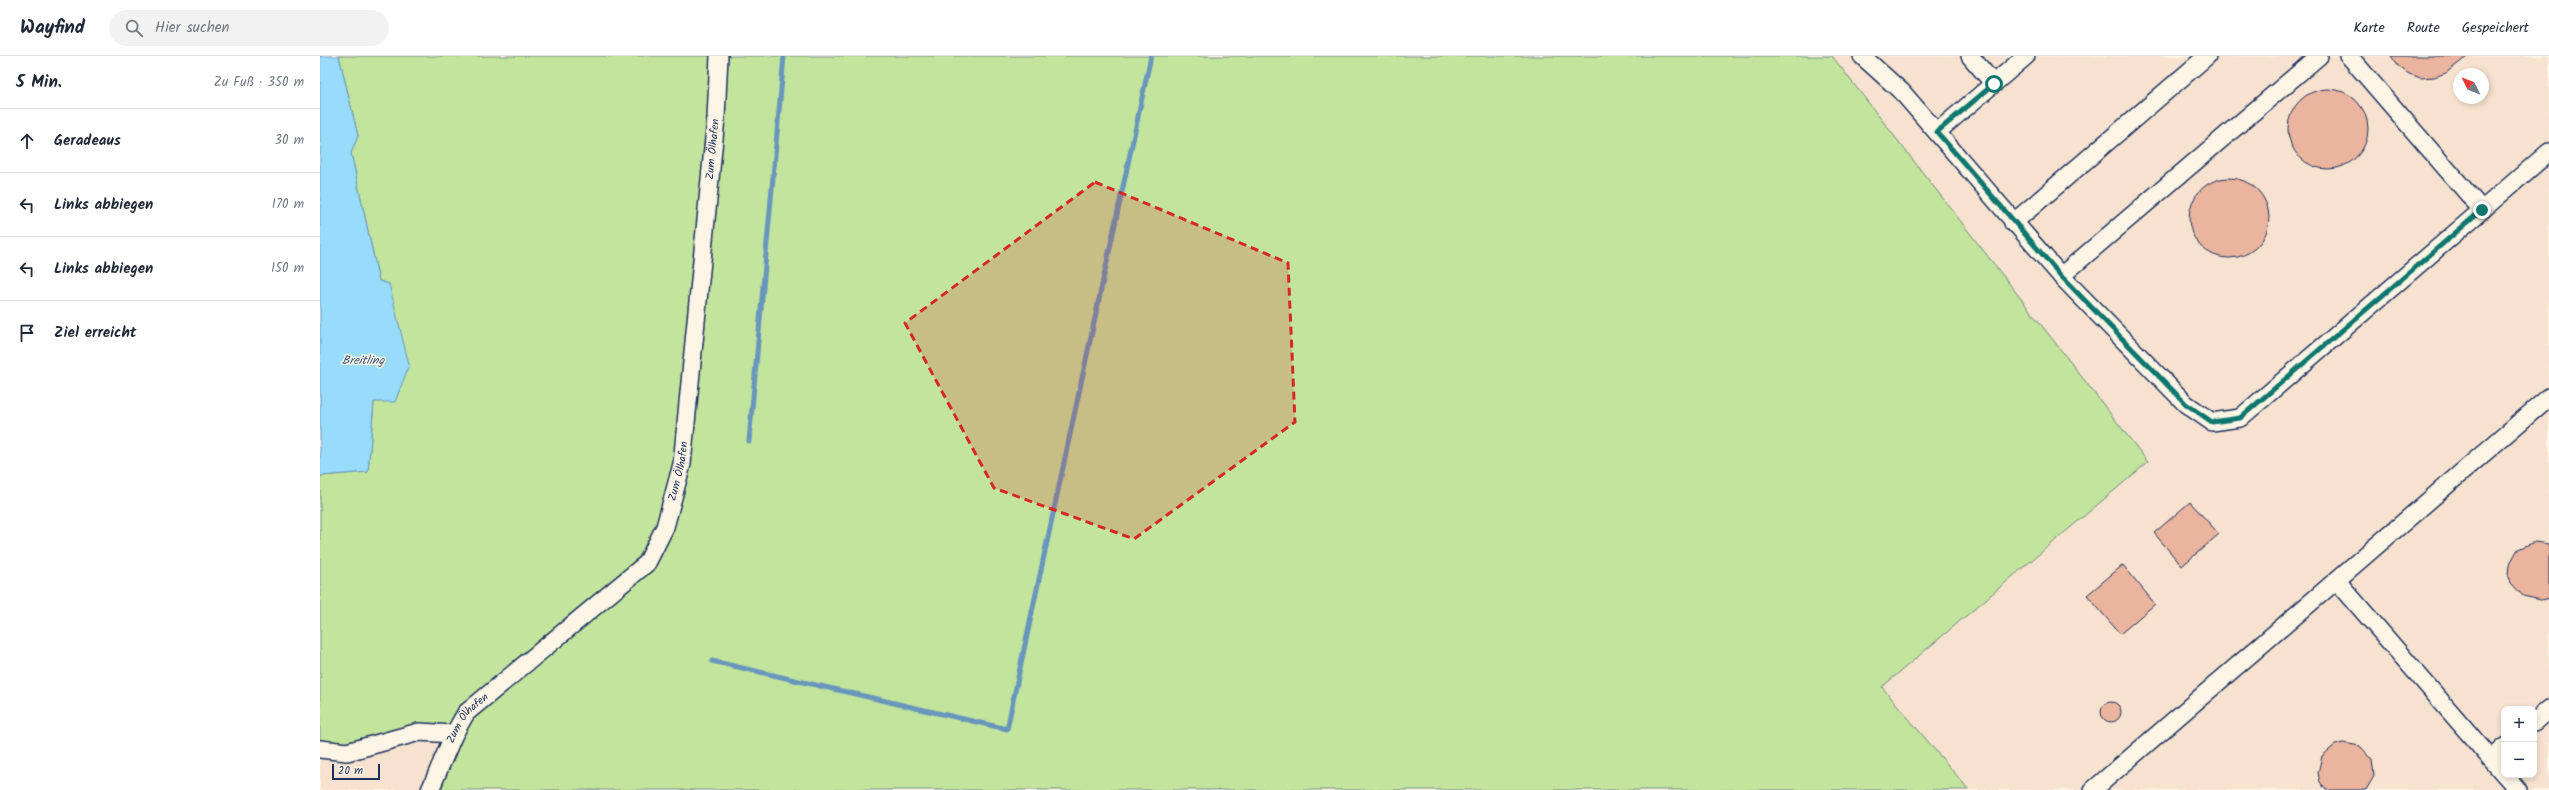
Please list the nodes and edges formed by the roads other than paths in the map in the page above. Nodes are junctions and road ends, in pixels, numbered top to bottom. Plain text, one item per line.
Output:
1 (719, 56) edge
2 (1862, 56) edge
3 (1970, 56) edge
4 (2026, 56) edge
5 (2207, 56) edge
6 (2319, 56) edge
7 (2349, 56) edge
8 (1994, 84) junction
9 (1937, 132) junction
10 (2549, 152) edge
11 (2482, 210) junction
12 (2014, 223) junction
13 (2061, 276) junction
14 (2549, 398) edge
15 (2337, 581) junction
16 (2549, 709) edge
17 (2537, 719) edge
18 (454, 734) junction
19 (320, 749) edge
20 (2501, 750) edge
21 (2491, 759) junction
22 (2501, 771) edge
23 (2508, 778) edge
24 (433, 783) edge
25 (2093, 790) edge
26 (2518, 790) edge

1 - 18 lane, Zum Ölhafen
2 - 9 lane
3 - 8 lane
4 - 8 lane
5 - 12 lane
6 - 13 lane
7 - 11 lane
8 - 9 lane
9 - 12 lane
10 - 11 lane
11 - 13 lane
12 - 13 lane
14 - 15 lane
15 - 21 lane
15 - 25 lane
16 - 17 lane
18 - 19 lane
18 - 24 lane, Zum Ölhafen
20 - 21 lane
21 - 22 lane
23 - 26 lane

